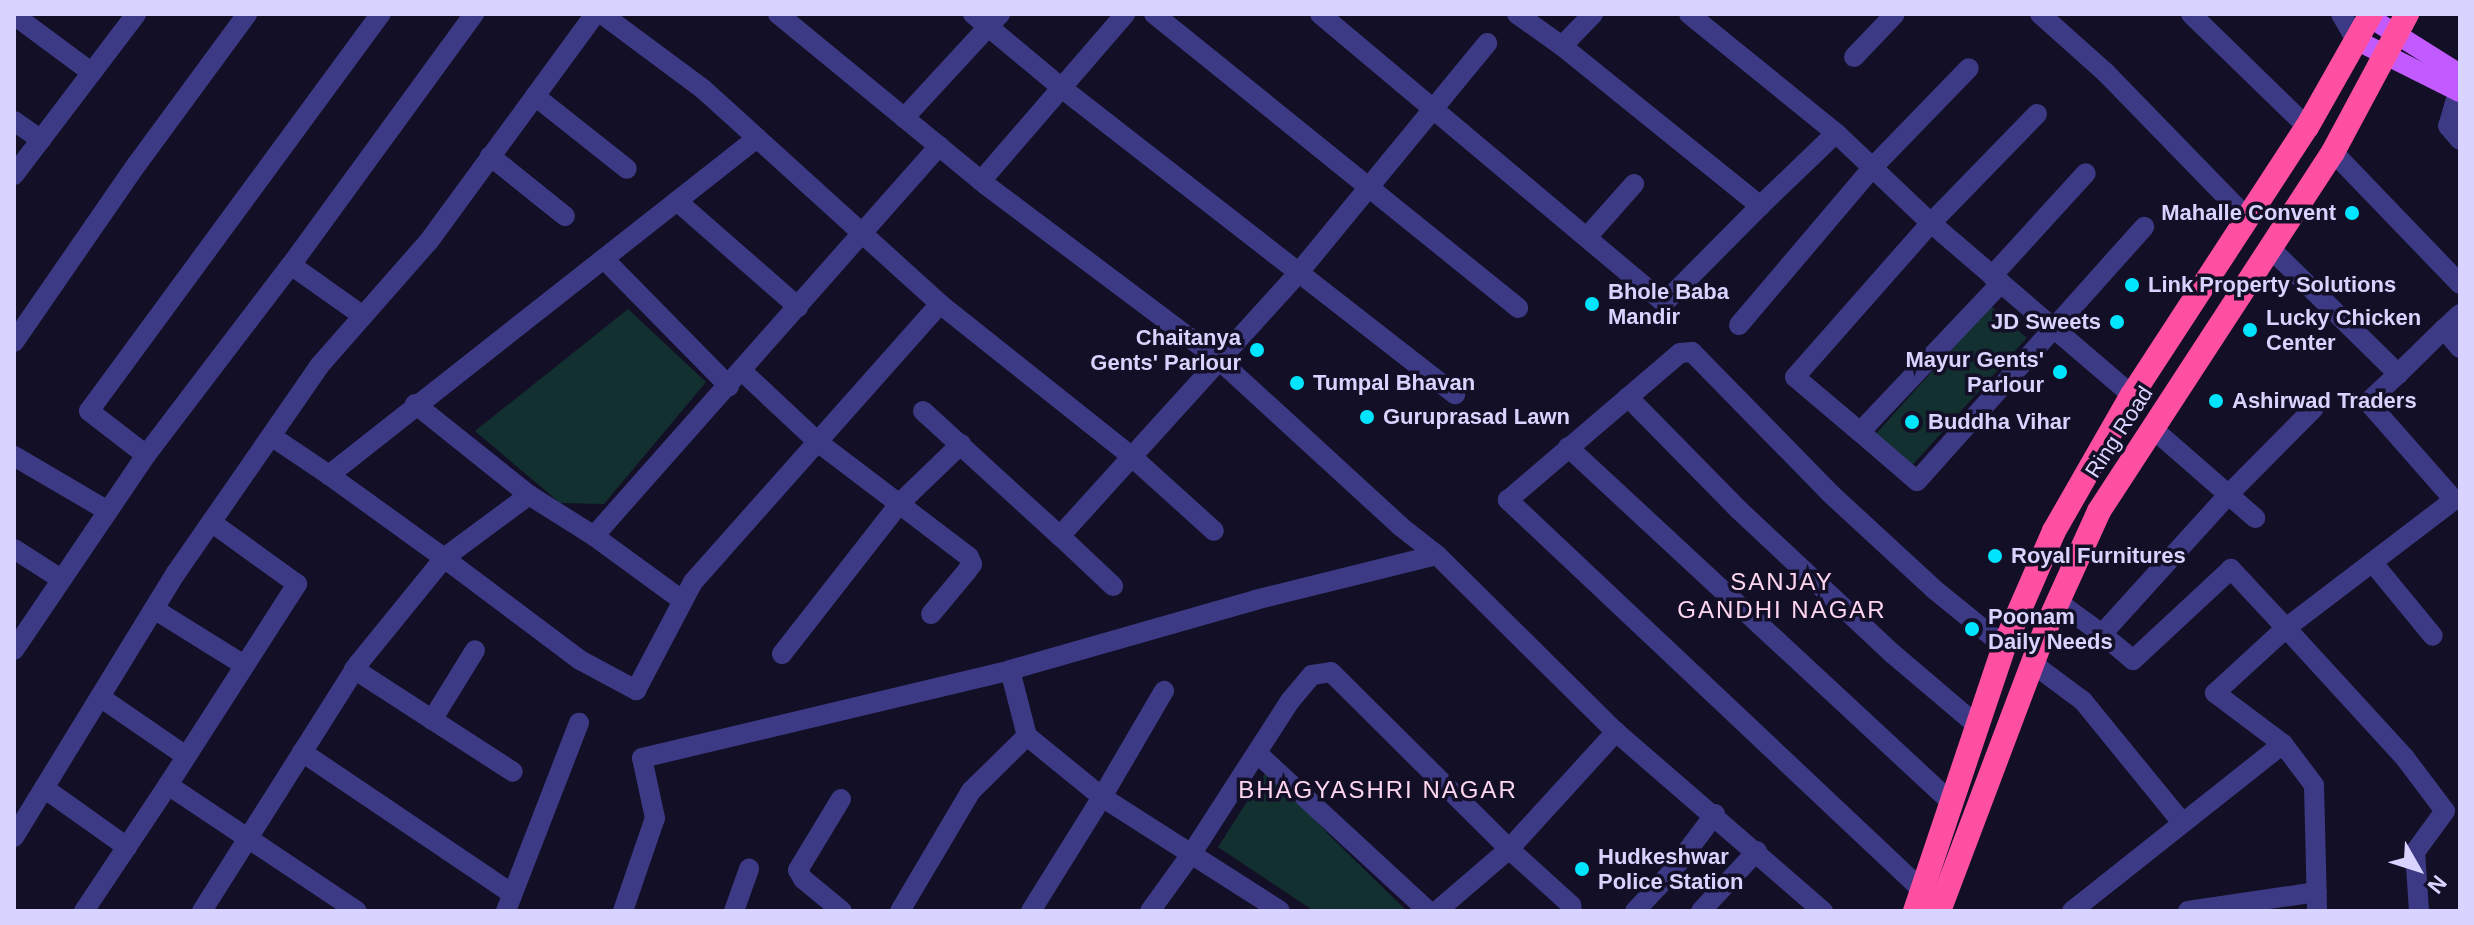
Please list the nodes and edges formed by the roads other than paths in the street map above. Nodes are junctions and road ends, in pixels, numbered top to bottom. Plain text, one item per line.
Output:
1 (136, 14) edge
2 (247, 14) edge
3 (381, 14) edge
4 (474, 14) edge
5 (595, 14) edge
6 (602, 14) edge
7 (778, 14) edge
8 (1125, 14) edge
9 (1154, 14) edge
10 (1320, 14) edge
11 (1517, 14) edge
12 (1593, 14) edge
13 (1689, 14) edge
14 (1895, 14) edge
15 (2040, 14) edge
16 (2191, 14) edge
17 (2341, 14) edge
18 (14, 15) edge
19 (2363, 15) edge
20 (987, 18) edge
21 (2397, 35) edge
22 (2356, 40) junction
23 (1487, 43) dead end
24 (1562, 46) junction
25 (1854, 57) dead end
26 (1969, 68) dead end
27 (92, 73) junction
28 (2459, 86) edge
29 (1063, 89) junction
30 (535, 96) junction
31 (1431, 108) junction
32 (2037, 114) dead end
33 (904, 118) junction
34 (14, 121) edge
35 (2307, 127) junction
36 (1836, 133) junction
37 (757, 138) junction
38 (41, 140) junction
39 (2460, 140) edge
40 (939, 146) junction
41 (2333, 152) junction
42 (490, 156) junction
43 (1872, 168) junction
44 (627, 169) dead end
45 (2086, 173) dead end
46 (14, 175) edge
47 (981, 181) junction
48 (1634, 184) dead end
49 (1369, 186) junction
50 (677, 201) junction
51 (1760, 206) junction
52 (565, 216) dead end
53 (2248, 219) junction
54 (1931, 223) junction
55 (2144, 227) dead end
56 (862, 234) junction
57 (1587, 237) junction
58 (2270, 248) junction
59 (605, 260) junction
60 (291, 265) junction
61 (1300, 271) junction
62 (1996, 280) junction
63 (2460, 284) edge
64 (940, 304) junction
65 (798, 307) junction
66 (1518, 308) dead end
67 (2460, 314) edge
68 (363, 316) junction
69 (1739, 325) dead end
70 (2053, 327) junction
71 (2444, 329) junction
72 (14, 342) edge
73 (2460, 348) edge
74 (1218, 359) junction
75 (2398, 374) junction
76 (736, 379) junction
77 (1455, 394) dead end
78 (2132, 395) junction
79 (1628, 397) junction
80 (415, 404) junction
81 (2313, 409) dead end
82 (923, 411) dead end
83 (2152, 428) junction
84 (1860, 432) junction
85 (271, 436) junction
86 (819, 443) junction
87 (961, 444) junction
88 (1568, 447) junction
89 (146, 455) junction
90 (1130, 455) junction
91 (14, 456) edge
92 (329, 475) junction
93 (2229, 494) junction
94 (529, 495) junction
95 (2458, 501) edge
96 (900, 503) junction
97 (106, 510) junction
98 (2255, 518) dead end
99 (211, 522) junction
100 (1214, 531) dead end
101 (594, 536) junction
102 (1060, 536) junction
103 (14, 549) edge
104 (1437, 555) junction
105 (444, 558) junction
106 (2373, 563) junction
107 (61, 579) junction
108 (1113, 586) dead end
109 (683, 601) junction
110 (2058, 602) junction
111 (154, 609) junction
112 (931, 614) dead end
113 (2286, 628) junction
114 (2102, 634) junction
115 (2433, 636) dead end
116 (2004, 646) junction
117 (14, 650) edge
118 (475, 650) dead end
119 (782, 654) dead end
120 (2032, 663) junction
121 (244, 665) junction
122 (354, 669) junction
123 (1010, 670) junction
124 (1164, 691) dead end
125 (100, 697) junction
126 (432, 720) junction
127 (579, 723) dead end
128 (1979, 727) junction
129 (1616, 732) junction
130 (1027, 736) junction
131 (2283, 744) junction
132 (302, 752) junction
133 (1258, 754) junction
134 (186, 756) junction
135 (513, 772) dead end
136 (168, 785) junction
137 (44, 788) junction
138 (1102, 797) junction
139 (841, 799) dead end
140 (1953, 804) junction
141 (1715, 814) junction
142 (2181, 821) junction
143 (14, 837) edge
144 (249, 837) junction
145 (127, 847) junction
146 (1509, 849) junction
147 (1757, 851) junction
148 (1192, 853) junction
149 (749, 869) dead end
150 (508, 902) edge
151 (2317, 902) edge
152 (1926, 905) edge
153 (84, 911) edge
154 (202, 911) edge
155 (357, 911) edge
156 (623, 911) edge
157 (734, 911) edge
158 (842, 911) edge
159 (900, 911) edge
160 (1031, 911) edge
161 (1150, 911) edge
162 (1280, 911) edge
163 (1428, 911) edge
164 (1437, 911) edge
165 (1572, 911) edge
166 (1635, 911) edge
167 (1701, 911) edge
168 (1823, 911) edge
169 (2072, 911) edge
170 (2188, 911) edge
171 (2419, 911) edge

1 - 27 street
2 - 72 street
3 - 89 street
4 - 60 street
5 - 30 street
6 - 37 street
7 - 33 street
8 - 29 street
9 - 49 street
10 - 31 street
11 - 24 street
12 - 24 street
13 - 36 street
14 - 25 street
15 - 53 street
16 - 35 street
17 - 22 street
18 - 27 street
19 - 21 main road
19 - 22 highway, Ring Road
20 - 29 street
20 - 33 street
21 - 22 main road
21 - 28 main road
21 - 41 highway, Ring Road
22 - 35 highway, Ring Road
23 - 31 street
24 - 51 street
26 - 43 street
27 - 38 street
28 - 39 street
29 - 47 street
29 - 61 street
30 - 42 street
30 - 44 street
31 - 49 street
31 - 57 street
32 - 54 street
33 - 40 street
34 - 38 street
35 - 53 highway, Ring Road
36 - 43 street
36 - 51 street
37 - 50 street
37 - 56 street
38 - 46 street
40 - 47 street
40 - 56 street
41 - 58 highway, Ring Road
41 - 63 street
42 - 52 street
42 - 68 street
43 - 54 street
43 - 69 street
45 - 62 street
47 - 74 street
48 - 57 street
49 - 61 street
49 - 66 street
50 - 59 street
50 - 65 street
51 - 57 street
53 - 78 highway, Ring Road
54 - 62 street
54 - 84 street
55 - 70 street
56 - 64 street
56 - 65 street
58 - 75 street
58 - 83 highway, Ring Road
59 - 76 street
59 - 80 street
60 - 68 street
60 - 89 street
61 - 74 street
61 - 77 street
62 - 70 street
62 - 84 street
64 - 86 street
64 - 90 street
65 - 76 street
67 - 71 street
68 - 85 street
70 - 78 street
70 - 84 street
71 - 73 street
71 - 75 street
74 - 90 street
74 - 104 street
75 - 95 street
76 - 86 street
76 - 101 street
78 - 116 highway, Ring Road
79 - 88 street
79 - 116 street
79 - 128 street
80 - 92 street
80 - 94 street
81 - 93 street
82 - 87 street
83 - 93 street
83 - 110 highway, Ring Road
85 - 92 street
85 - 99 street
86 - 96 street
86 - 109 street
87 - 96 street
87 - 102 street
88 - 140 street
88 - 152 street
89 - 97 street
90 - 100 street
90 - 102 street
91 - 97 street
92 - 105 street
93 - 98 street
93 - 114 street
94 - 101 street
94 - 105 street
95 - 106 street
96 - 112 street
96 - 119 street
97 - 107 street
99 - 111 street
99 - 121 street
101 - 109 street
102 - 108 street
103 - 107 street
104 - 123 street
104 - 129 street
105 - 109 street
105 - 122 street
106 - 113 street
106 - 115 street
107 - 117 street
110 - 114 street
110 - 120 highway, Ring Road
111 - 121 street
111 - 125 street
113 - 114 street
113 - 131 street
113 - 171 street
116 - 128 highway, Ring Road
118 - 126 street
120 - 142 street
120 - 152 highway, Ring Road
121 - 134 street
122 - 126 street
122 - 132 street
123 - 130 street
123 - 156 street
124 - 138 street
125 - 134 street
125 - 137 street
126 - 135 street
127 - 150 street
128 - 140 highway, Ring Road
129 - 141 street
129 - 146 street
130 - 138 street
130 - 159 street
131 - 142 street
131 - 151 street
132 - 144 street
132 - 150 street
133 - 146 street
133 - 148 street
133 - 163 street
134 - 136 street
136 - 144 street
136 - 145 street
137 - 143 street
137 - 145 street
138 - 148 street
138 - 160 street
139 - 158 street
140 - 152 highway, Ring Road
141 - 147 street
141 - 166 street
142 - 169 street
144 - 154 street
144 - 155 street
145 - 153 street
146 - 164 street
146 - 165 street
147 - 167 street
147 - 168 street
148 - 161 street
148 - 162 street
149 - 157 street
151 - 170 street

